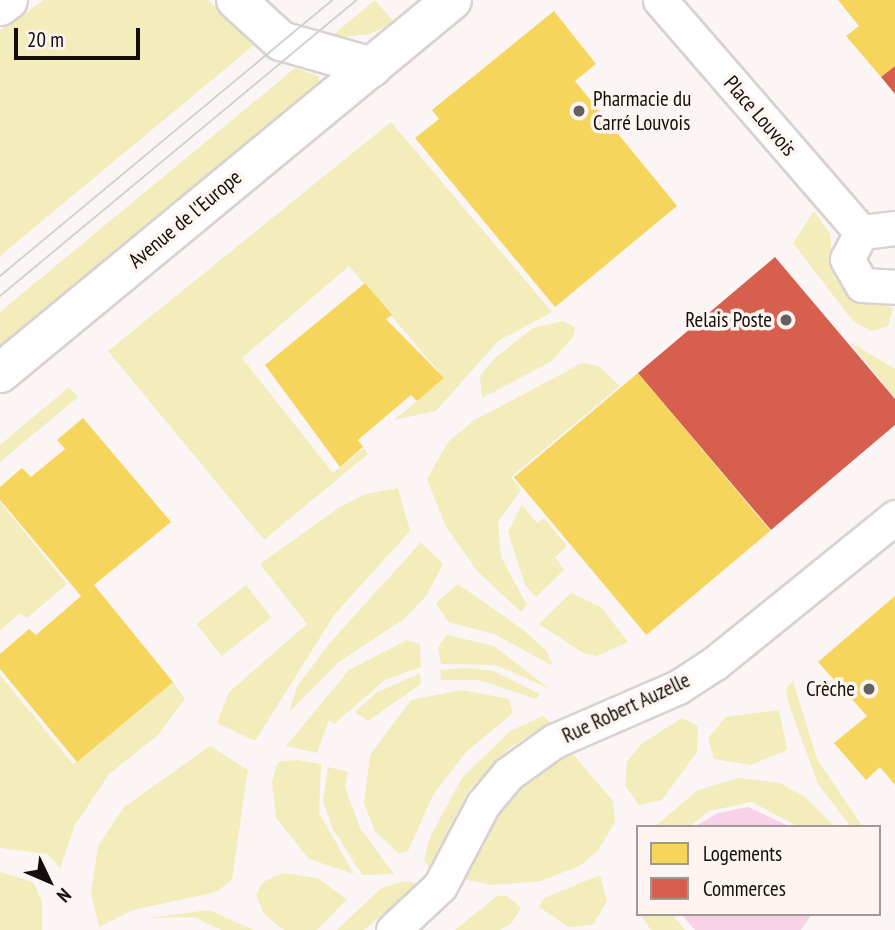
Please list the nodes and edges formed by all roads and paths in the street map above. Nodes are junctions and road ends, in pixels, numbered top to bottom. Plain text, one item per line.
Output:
1 (8, 0) edge
2 (236, 0) edge
3 (452, 0) edge
4 (660, 0) edge
5 (0, 6) edge
6 (372, 66) junction
7 (895, 228) edge
8 (861, 232) junction
9 (895, 287) edge
10 (0, 373) edge
11 (895, 517) edge
12 (393, 930) edge

1 - 5 main road
2 - 6 main road
3 - 6 main road, Avenue de l'Europe
4 - 8 street, Place Louvois
6 - 10 main road, Avenue de l'Europe
7 - 8 street
8 - 9 street
11 - 12 street, Rue Robert Auzelle

